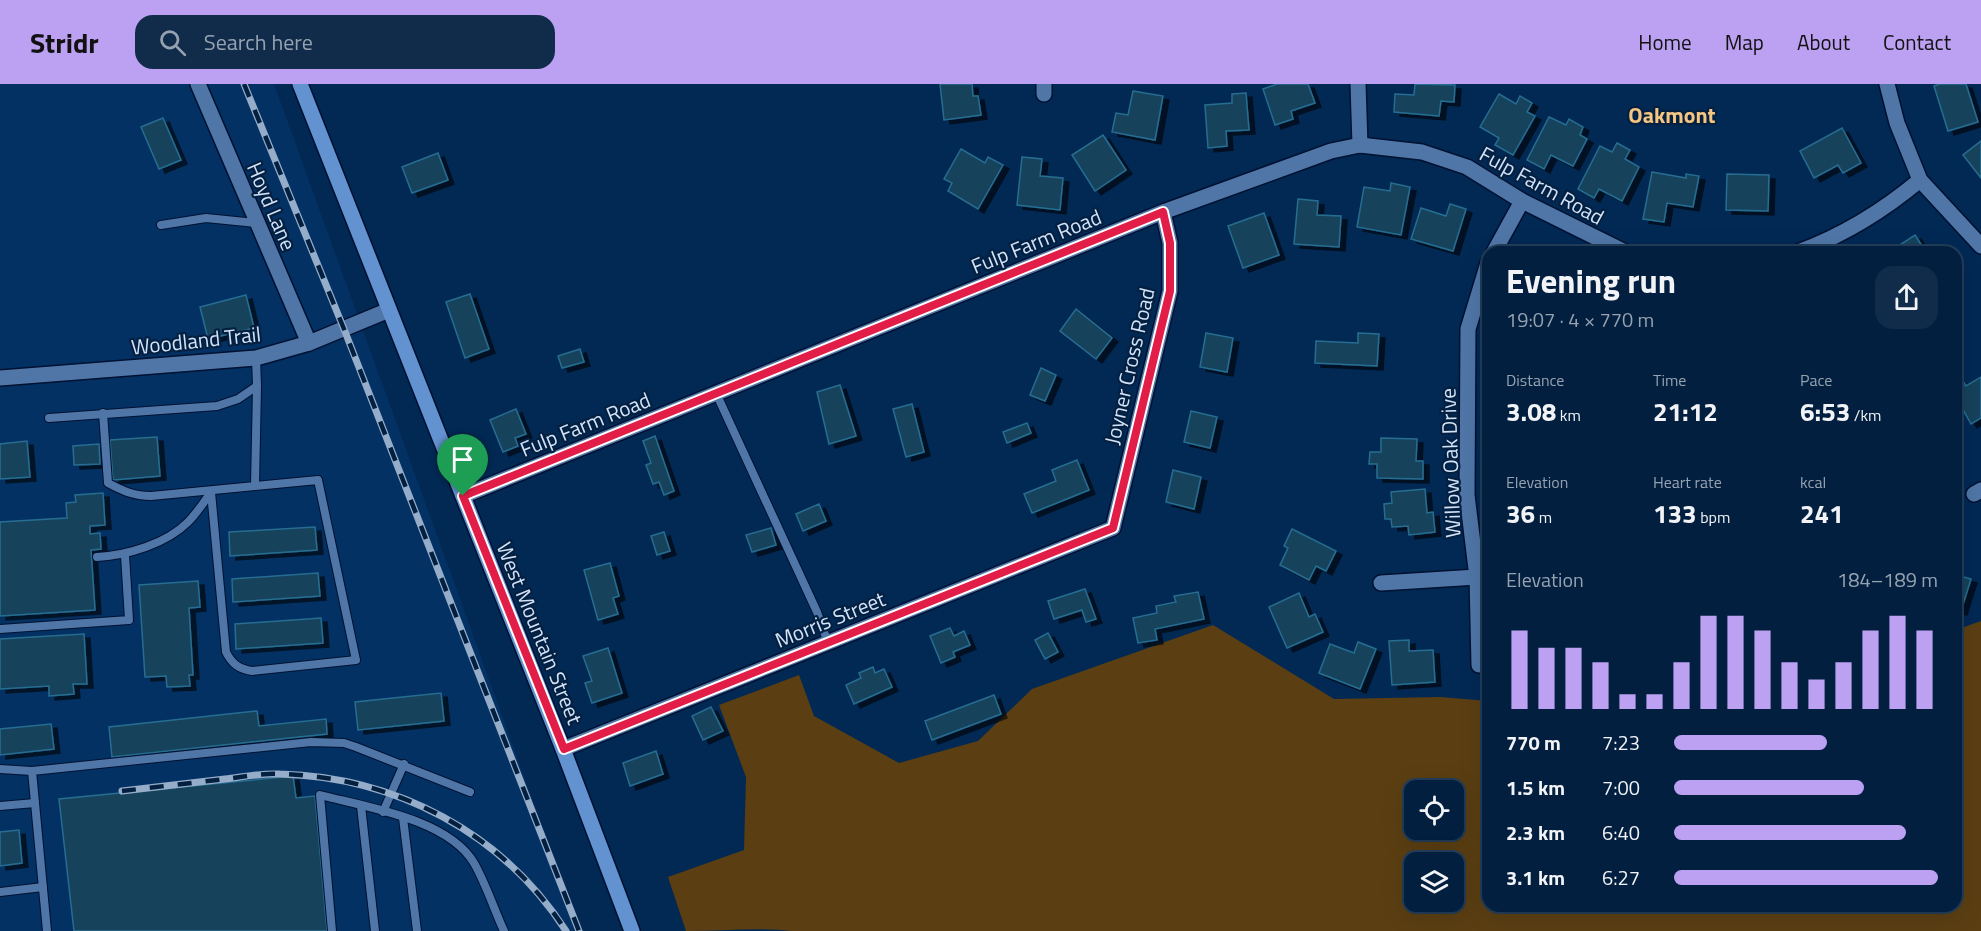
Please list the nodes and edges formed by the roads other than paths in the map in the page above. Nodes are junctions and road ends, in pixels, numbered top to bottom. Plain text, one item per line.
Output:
1 (198, 84) edge
2 (300, 84) edge
3 (1358, 84) edge
4 (1887, 84) edge
5 (1360, 145) junction
6 (1920, 180) junction
7 (1522, 201) junction
8 (1163, 212) junction
9 (256, 223) junction
10 (161, 225) dead end
11 (1497, 246) edge
12 (1613, 246) edge
13 (1814, 246) edge
14 (1981, 246) edge
15 (1482, 283) edge
16 (389, 310) junction
17 (309, 343) junction
18 (256, 358) junction
19 (0, 378) edge
20 (257, 386) junction
21 (716, 393) junction
22 (103, 413) junction
23 (49, 418) dead end
24 (255, 486) junction
25 (211, 492) junction
26 (463, 496) junction
27 (1113, 528) joint
28 (125, 555) junction
29 (98, 557) dead end
30 (1477, 577) junction
31 (1381, 583) dead end
32 (0, 629) edge
33 (828, 643) junction
34 (1479, 665) dead end
35 (564, 749) junction
36 (404, 764) junction
37 (0, 769) edge
38 (32, 771) junction
39 (470, 792) dead end
40 (35, 802) junction
41 (0, 806) edge
42 (361, 806) junction
43 (383, 812) junction
44 (404, 818) junction
45 (43, 887) junction
46 (0, 892) edge
47 (47, 931) edge
48 (332, 931) edge
49 (375, 931) edge
50 (417, 931) edge
51 (504, 931) edge
52 (632, 931) edge

1 - 9 street, Hoyd Lane
2 - 16 main road, West Mountain Street
3 - 5 street
4 - 6 street
5 - 7 street, Fulp Farm Road
5 - 8 street, Fulp Farm Road
6 - 13 street
6 - 14 street
7 - 11 street
7 - 12 street, Fulp Farm Road
8 - 21 street, Fulp Farm Road
8 - 27 street, Joyner Cross Road
9 - 10 lane
9 - 17 street, Hoyd Lane
15 - 30 street, Willow Oak Drive
16 - 17 street, Woodland Trail
16 - 26 main road, West Mountain Street
17 - 18 street, Woodland Trail
18 - 19 street, Woodland Trail
18 - 20 lane
20 - 22 lane
20 - 24 lane
21 - 26 street, Fulp Farm Road
21 - 33 lane
22 - 23 lane
22 - 25 lane
24 - 25 lane
24 - 25 lane
25 - 28 lane
26 - 35 main road, West Mountain Street
27 - 33 street, Morris Street
28 - 29 lane
28 - 32 lane
30 - 31 street
30 - 34 street, Willow Oak Drive
33 - 35 street, Morris Street
35 - 52 main road, West Mountain Street
36 - 38 lane
36 - 39 lane
36 - 43 lane
37 - 38 lane
38 - 40 lane
40 - 41 lane
40 - 45 lane
42 - 43 lane
42 - 48 lane
42 - 49 lane
43 - 44 lane
44 - 50 lane
44 - 51 lane
45 - 46 lane
45 - 47 lane

